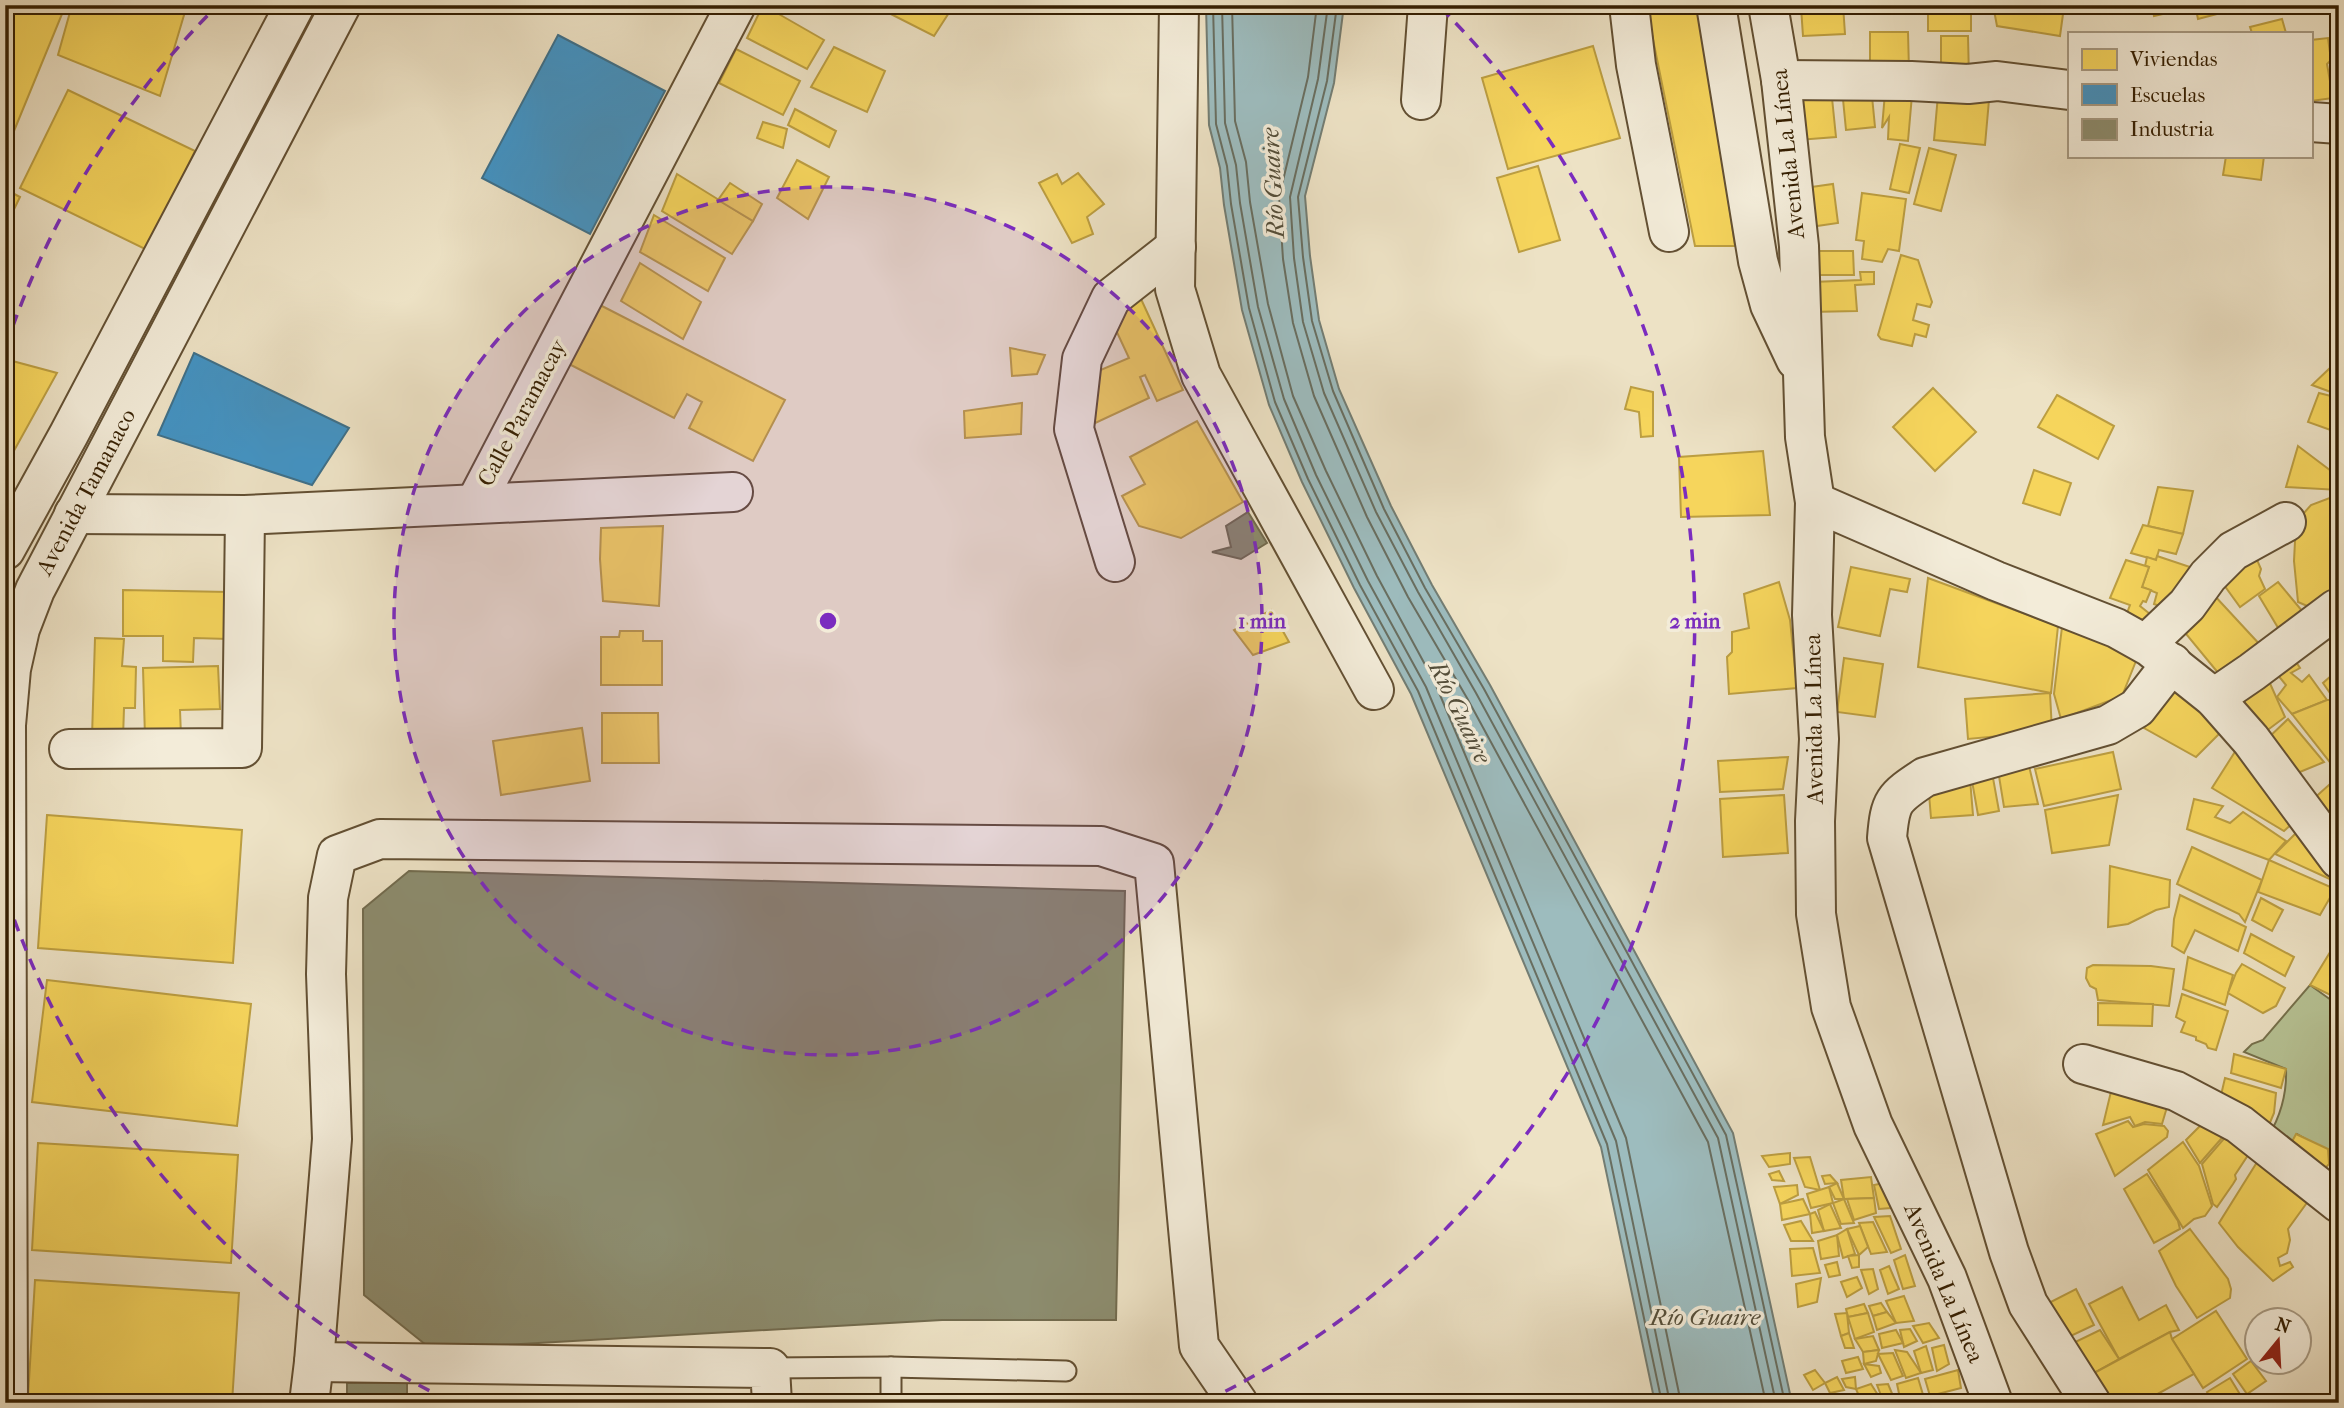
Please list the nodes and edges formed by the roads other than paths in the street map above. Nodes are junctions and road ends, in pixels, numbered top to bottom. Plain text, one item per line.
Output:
1 (295, 5) edge
2 (341, 5) edge
3 (736, 5) edge
4 (1179, 5) edge
5 (1428, 5) edge
6 (1629, 5) edge
7 (1716, 5) edge
8 (1768, 5) edge
9 (1781, 80) junction
10 (2068, 90) edge
11 (1421, 100) dead end
12 (2312, 122) edge
13 (2339, 124) edge
14 (1669, 232) dead end
15 (1176, 247) junction
16 (1802, 370) junction
17 (733, 492) dead end
18 (1815, 502) junction
19 (475, 504) junction
20 (74, 514) junction
21 (245, 515) junction
22 (2286, 522) dead end
23 (10, 529) edge
24 (1115, 562) dead end
25 (2336, 609) dead end
26 (2159, 653) junction
27 (1374, 691) dead end
28 (2214, 698) junction
29 (69, 749) dead end
30 (2339, 859) edge
31 (2083, 1064) dead end
32 (2339, 1203) edge
33 (314, 1362) junction
34 (891, 1367) junction
35 (1066, 1371) dead end
36 (771, 1385) edge
37 (8, 1403) edge
38 (309, 1403) edge
39 (891, 1403) edge
40 (1238, 1403) edge
41 (1993, 1403) edge
42 (2091, 1403) edge

1 - 23 street, Avenida Tamanaco
2 - 20 street, Avenida Tamanaco
3 - 19 street, Calle Paramacay
4 - 15 street
5 - 11 street
6 - 14 street
7 - 16 street
8 - 9 street, Avenida La Línea
9 - 10 street
9 - 16 street, Avenida La Línea
12 - 13 street
15 - 24 street
15 - 27 street
16 - 18 street, Avenida La Línea
17 - 19 street
18 - 26 street
18 - 41 street, Avenida La Línea
19 - 21 street, Calle Paramacay
20 - 21 street, Calle Paramacay
20 - 37 street, Avenida Tamanaco
21 - 29 street
22 - 26 street
25 - 28 street
26 - 28 street
26 - 42 street
28 - 30 street
31 - 32 street
33 - 36 street
33 - 38 street
33 - 40 street
34 - 35 lane
34 - 36 lane
34 - 39 lane

